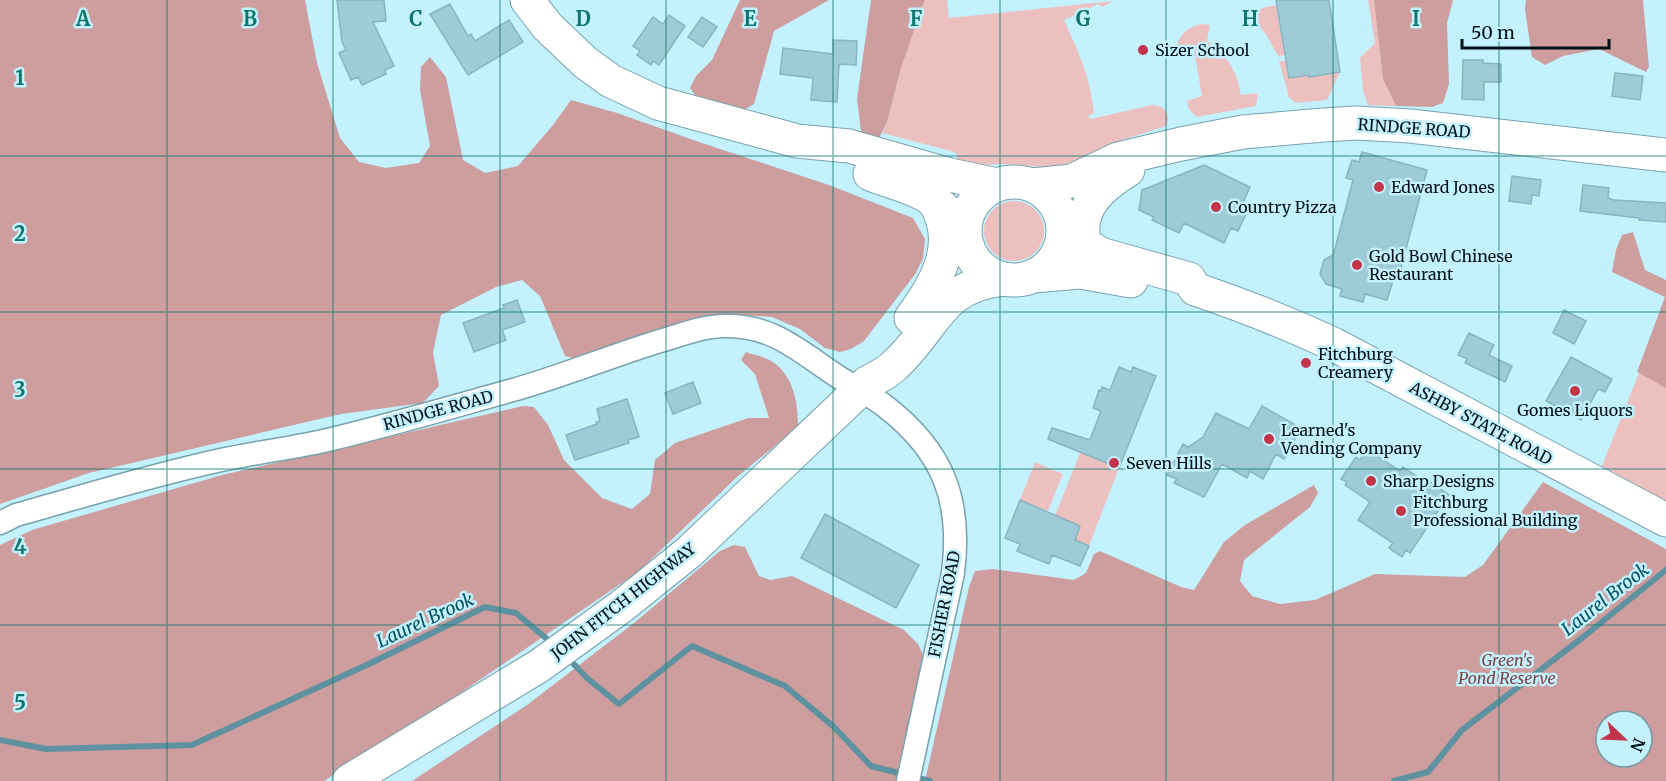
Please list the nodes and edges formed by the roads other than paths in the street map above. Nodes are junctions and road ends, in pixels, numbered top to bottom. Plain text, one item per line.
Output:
1 (527, 0) edge
2 (797, 141) junction
3 (1164, 150) junction
4 (1666, 154) edge
5 (997, 185) junction
6 (1033, 185) junction
7 (933, 200) junction
8 (1075, 224) junction
9 (966, 231) junction
10 (1018, 277) junction
11 (936, 280) junction
12 (1195, 289) junction
13 (864, 387) junction
14 (1666, 520) edge
15 (0, 522) edge
16 (349, 781) edge
17 (908, 781) edge

1 - 2 main road
2 - 5 main road
2 - 7 main road
3 - 4 main road, RINDGE ROAD
3 - 6 main road, RINDGE ROAD
3 - 8 main road, RINDGE ROAD
5 - 6 main road
5 - 9 main road
6 - 8 main road
7 - 9 main road
7 - 11 main road, JOHN FITCH HIGHWAY
8 - 10 main road
8 - 12 main road, ASHBY STATE ROAD
9 - 10 main road
9 - 11 main road, JOHN FITCH HIGHWAY
10 - 12 main road, ASHBY STATE ROAD
10 - 13 main road, JOHN FITCH HIGHWAY
11 - 13 main road, JOHN FITCH HIGHWAY
12 - 14 main road, ASHBY STATE ROAD
13 - 15 street, RINDGE ROAD
13 - 16 main road, JOHN FITCH HIGHWAY
13 - 17 street, FISHER ROAD

